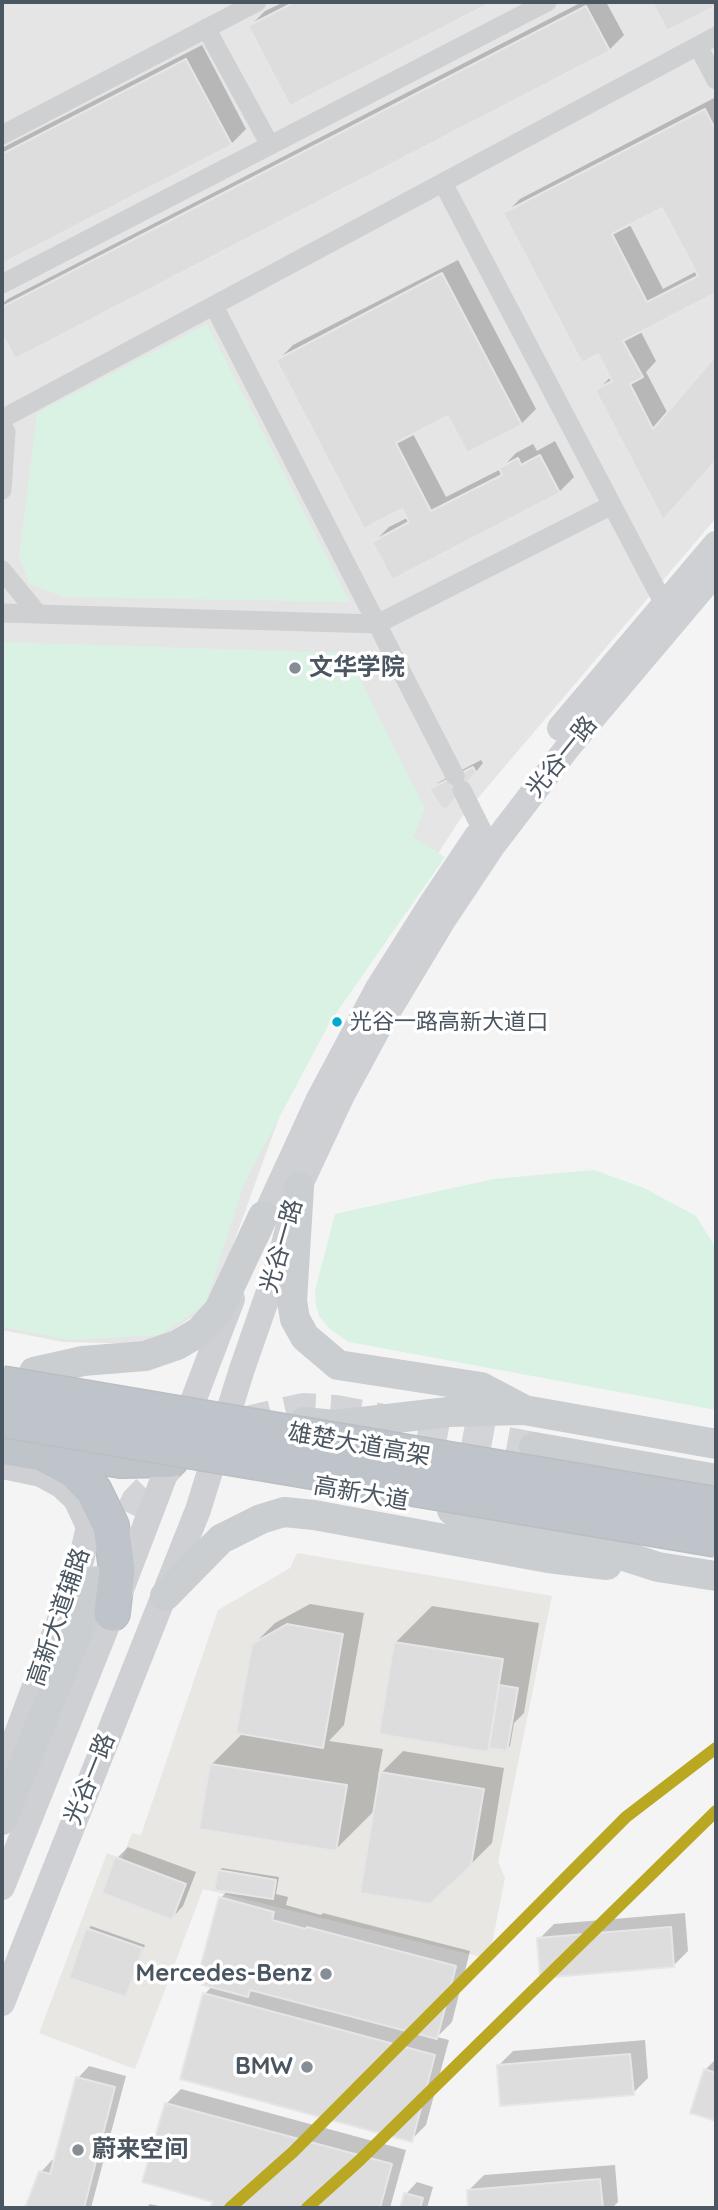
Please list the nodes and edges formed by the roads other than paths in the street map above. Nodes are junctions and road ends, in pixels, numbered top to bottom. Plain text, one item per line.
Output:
1 (257, 2) edge
2 (547, 2) edge
3 (206, 28) junction
4 (716, 36) edge
5 (698, 46) junction
6 (716, 80) edge
7 (2, 135) edge
8 (270, 145) junction
9 (443, 183) junction
10 (2, 284) edge
11 (214, 306) junction
12 (2, 419) edge
13 (2, 425) edge
14 (2, 490) edge
15 (612, 505) junction
16 (716, 544) edge
17 (2, 570) edge
18 (716, 572) edge
19 (664, 604) junction
20 (2, 613) edge
21 (38, 614) junction
22 (377, 624) junction
23 (482, 830) junction
24 (299, 1187) junction
25 (263, 1216) junction
26 (235, 1291) junction
27 (267, 1298) junction
28 (2, 1366) edge
29 (34, 1372) junction
30 (2, 1384) edge
31 (193, 1402) junction
32 (230, 1408) junction
33 (524, 1410) junction
34 (415, 1416) junction
35 (2, 1419) edge
36 (2, 1428) edge
37 (716, 1444) edge
38 (2, 1446) edge
39 (534, 1447) tunnel mouth
40 (42, 1453) junction
41 (171, 1459) junction
42 (2, 1466) edge
43 (212, 1466) junction
44 (716, 1479) edge
45 (409, 1503) junction
46 (716, 1505) edge
47 (716, 1539) edge
48 (658, 1567) junction
49 (716, 1576) edge
50 (98, 1581) tunnel mouth
51 (165, 1596) junction
52 (108, 1622) junction
53 (144, 1646) junction
54 (2, 1774) edge
55 (2, 1820) edge
56 (2, 1887) edge
57 (2, 2003) edge

1 - 3 street
2 - 8 street
3 - 7 street
3 - 8 street
4 - 5 street
5 - 6 street
5 - 9 street
8 - 10 street
9 - 11 street
9 - 15 street
11 - 12 street
11 - 22 street
13 - 14 street
15 - 19 street
15 - 22 street
16 - 19 main road, 光谷一路
17 - 21 street
18 - 24 main road, 光谷一路
19 - 23 main road, 光谷一路
20 - 21 street
21 - 22 street
22 - 23 street
23 - 25 main road, 光谷一路
24 - 27 main road, 光谷一路
24 - 33 main road
25 - 26 main road, 光谷一路
25 - 29 main road
26 - 27 main road
26 - 31 main road, 光谷一路
27 - 32 main road, 光谷一路
28 - 29 main road
29 - 31 main road
30 - 46 highway, 雄楚大道高架, bridge
31 - 32 main road
31 - 41 main road, 光谷一路
32 - 34 main road
32 - 43 main road, 光谷一路
33 - 34 main road
33 - 37 main road
34 - 45 main road
35 - 47 highway, 雄楚大道高架, bridge
36 - 41 main road, 高新大道
38 - 40 highway
39 - 44 main road
40 - 41 highway
40 - 52 highway
41 - 43 main road, 高新大道
41 - 52 main road, 光谷一路
42 - 54 main road, 高新大道辅路
43 - 45 main road, 高新大道
43 - 51 main road, 光谷一路
45 - 48 main road, 高新大道
48 - 49 main road, 高新大道
48 - 51 main road
50 - 55 main road
51 - 53 main road, 光谷一路
52 - 53 main road
52 - 56 main road, 光谷一路
53 - 57 main road, 光谷一路

